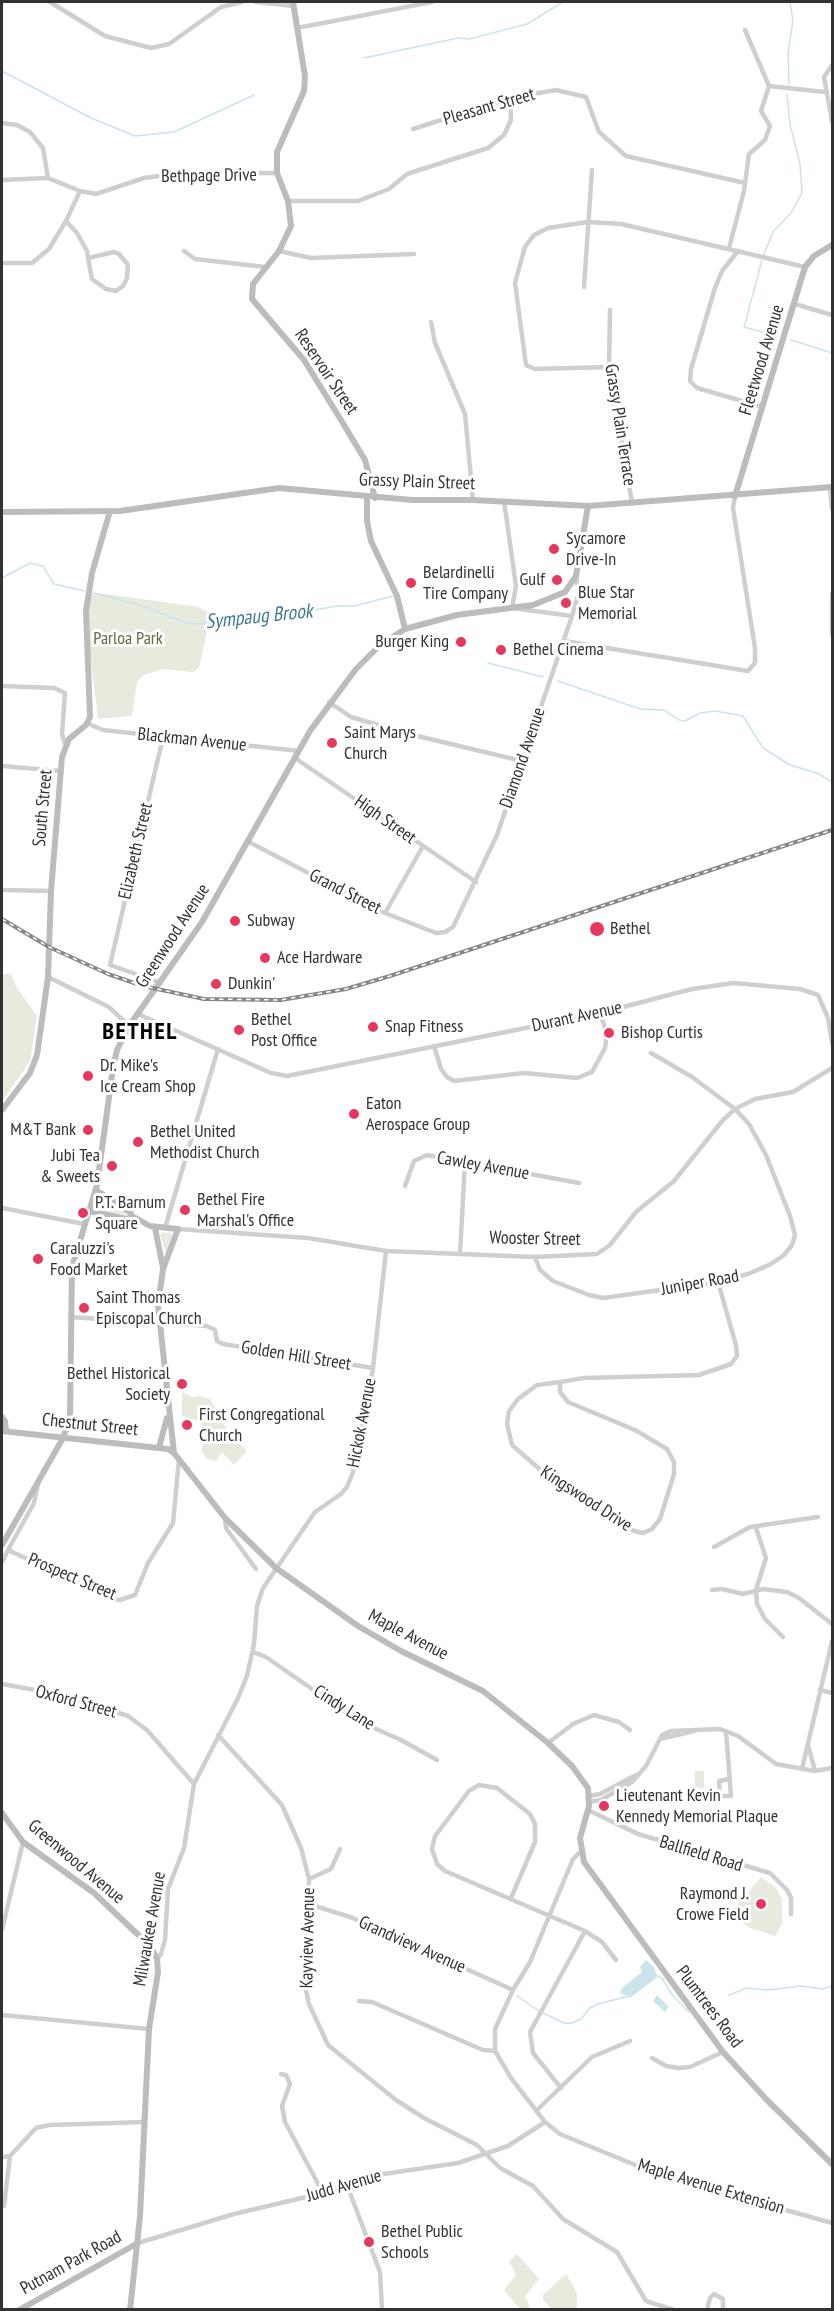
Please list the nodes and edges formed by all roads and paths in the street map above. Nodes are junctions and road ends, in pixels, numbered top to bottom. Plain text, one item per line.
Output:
1 (50, 2) edge
2 (242, 2) edge
3 (256, 2) edge
4 (432, 2) edge
5 (293, 4) edge
6 (297, 28) junction
7 (745, 30) dead end
8 (832, 65) edge
9 (770, 86) junction
10 (825, 92) junction
11 (510, 98) junction
12 (832, 121) edge
13 (2, 123) edge
14 (413, 129) dead end
15 (592, 170) dead end
16 (277, 173) junction
17 (48, 178) junction
18 (2, 180) edge
19 (744, 183) junction
20 (80, 191) junction
21 (288, 201) junction
22 (66, 221) junction
23 (588, 222) junction
24 (832, 245) edge
25 (729, 248) junction
26 (184, 251) dead end
27 (279, 251) junction
28 (738, 251) junction
29 (414, 254) dead end
30 (88, 258) junction
31 (2, 263) edge
32 (265, 267) junction
33 (805, 267) junction
34 (584, 286) dead end
35 (795, 304) junction
36 (610, 310) dead end
37 (832, 315) edge
38 (431, 322) dead end
39 (609, 367) junction
40 (763, 407) junction
41 (831, 488) edge
42 (735, 496) junction
43 (367, 497) junction
44 (375, 498) junction
45 (473, 500) junction
46 (504, 501) junction
47 (632, 503) junction
48 (588, 506) junction
49 (832, 509) edge
50 (110, 511) junction
51 (2, 512) edge
52 (576, 576) junction
53 (832, 594) edge
54 (512, 608) junction
55 (572, 616) junction
56 (405, 629) junction
57 (832, 634) edge
58 (564, 641) junction
59 (2, 686) edge
60 (329, 702) junction
61 (87, 723) junction
62 (162, 737) junction
63 (65, 744) junction
64 (299, 751) junction
65 (295, 758) junction
66 (522, 762) junction
67 (2, 766) edge
68 (61, 771) junction
69 (249, 842) junction
70 (423, 846) junction
71 (476, 882) junction
72 (2, 891) edge
73 (51, 891) junction
74 (385, 913) junction
75 (446, 932) joint
76 (48, 976) junction
77 (162, 983) junction
78 (600, 1013) junction
79 (138, 1014) junction
80 (129, 1026) junction
81 (832, 1043) edge
82 (434, 1047) junction
83 (218, 1049) junction
84 (651, 1053) dead end
85 (832, 1068) edge
86 (735, 1109) junction
87 (2, 1110) edge
88 (465, 1163) junction
89 (579, 1183) dead end
90 (405, 1186) dead end
91 (96, 1190) junction
92 (2, 1208) edge
93 (89, 1211) junction
94 (132, 1216) junction
95 (84, 1224) junction
96 (155, 1228) junction
97 (165, 1228) junction
98 (178, 1229) junction
99 (386, 1251) junction
100 (460, 1253) junction
101 (535, 1257) junction
102 (163, 1269) junction
103 (718, 1282) junction
104 (70, 1317) junction
105 (158, 1322) junction
106 (373, 1368) junction
107 (560, 1382) junction
108 (168, 1412) junction
109 (2, 1417) edge
110 (4, 1431) edge
111 (63, 1438) junction
112 (159, 1447) junction
113 (174, 1453) junction
114 (179, 1460) junction
115 (39, 1479) junction
116 (818, 1517) dead end
117 (225, 1518) junction
118 (756, 1528) junction
119 (2, 1545) edge
120 (714, 1546) dead end
121 (8, 1550) junction
122 (2, 1562) edge
123 (276, 1568) junction
124 (256, 1569) dead end
125 (712, 1590) dead end
126 (756, 1590) junction
127 (832, 1624) edge
128 (783, 1636) dead end
129 (832, 1641) edge
130 (253, 1652) junction
131 (2, 1684) edge
132 (820, 1690) junction
133 (832, 1693) edge
134 (630, 1730) dead end
135 (726, 1731) junction
136 (218, 1735) junction
137 (807, 1742) junction
138 (548, 1743) junction
139 (437, 1760) dead end
140 (832, 1768) edge
141 (802, 1770) junction
142 (815, 1771) junction
143 (729, 1779) dead end
144 (194, 1784) junction
145 (589, 1799) junction
146 (588, 1810) junction
147 (2, 1813) edge
148 (23, 1842) junction
149 (340, 1850) dead end
150 (580, 1852) junction
151 (309, 1879) junction
152 (511, 1898) junction
153 (309, 1904) junction
154 (791, 1914) dead end
155 (550, 1915) junction
156 (2, 1930) edge
157 (585, 1931) junction
158 (157, 1959) junction
159 (616, 1960) dead end
160 (513, 1990) junction
161 (359, 2001) dead end
162 (2, 2015) edge
163 (149, 2029) junction
164 (630, 2041) dead end
165 (495, 2050) junction
166 (723, 2052) junction
167 (652, 2058) dead end
168 (281, 2074) dead end
169 (561, 2088) junction
170 (536, 2111) junction
171 (145, 2122) junction
172 (545, 2122) junction
173 (485, 2155) junction
174 (10, 2156) junction
175 (2, 2157) edge
176 (832, 2164) edge
177 (347, 2185) junction
178 (323, 2193) junction
179 (4, 2206) dead end
180 (832, 2223) edge
181 (138, 2243) junction
182 (19, 2310) edge
183 (130, 2310) edge
184 (382, 2310) edge
185 (674, 2310) edge
186 (707, 2310) edge
187 (723, 2310) edge

1 - 2 street
3 - 5 street
4 - 6 street
5 - 6 main road, Reservoir Street
6 - 16 main road, Reservoir Street
7 - 9 street
8 - 10 street
9 - 10 street
9 - 19 street
10 - 12 street
11 - 14 street, Pleasant Street
11 - 19 street, Pleasant Street
11 - 21 street
13 - 17 street
15 - 23 street
16 - 20 street, Bethpage Drive
16 - 21 main road, Reservoir Street
17 - 18 street, Bethpage Drive
17 - 20 street, Bethpage Drive
19 - 25 street
20 - 22 street
21 - 27 main road, Reservoir Street
22 - 30 street
22 - 31 street
23 - 25 street
23 - 34 street
23 - 39 street
24 - 33 main road
25 - 28 street
26 - 32 street
27 - 29 street
27 - 32 main road, Reservoir Street
28 - 33 street
28 - 40 street
30 - 30 street
32 - 44 main road, Reservoir Street
33 - 35 main road, Fleetwood Avenue
35 - 37 street
35 - 40 main road, Fleetwood Avenue
36 - 39 street, Grassy Plain Terrace
38 - 45 street
39 - 47 street, Grassy Plain Terrace
40 - 42 main road, Fleetwood Avenue
41 - 42 main road, Grassy Plain Street
41 - 49 street
42 - 47 main road, Grassy Plain Street
42 - 58 street
43 - 44 main road, Grassy Plain Street
43 - 50 main road, Grassy Plain Street
43 - 56 main road
44 - 45 main road, Grassy Plain Street
45 - 46 main road, Grassy Plain Street
46 - 48 main road, Grassy Plain Street
46 - 54 street
47 - 48 main road, Grassy Plain Street
48 - 52 main road
50 - 51 main road, Grassy Plain Street
50 - 61 main road
52 - 54 main road, Greenwood Avenue
52 - 55 street, Diamond Avenue
53 - 57 street
54 - 55 street
54 - 56 main road, Greenwood Avenue
55 - 58 street, Diamond Avenue
56 - 60 main road, Greenwood Avenue
58 - 66 street, Diamond Avenue
59 - 63 street
60 - 64 main road, Greenwood Avenue
60 - 66 street
61 - 62 street, Blackman Avenue
61 - 63 main road
62 - 64 street, Blackman Avenue
62 - 77 street, Elizabeth Street
63 - 68 main road, South Street
64 - 65 main road, Greenwood Avenue
65 - 69 main road, Greenwood Avenue
65 - 70 street, High Street
66 - 71 street, Diamond Avenue
67 - 68 street
68 - 73 main road, South Street
69 - 74 street, Grand Street
69 - 77 main road, Greenwood Avenue
70 - 71 street, High Street
70 - 74 street
71 - 75 street, Diamond Avenue
72 - 73 street
73 - 76 main road, South Street
74 - 75 street, Grand Street
76 - 80 street
76 - 87 main road, South Street
77 - 79 main road, Greenwood Avenue
78 - 81 street, Durant Avenue
78 - 82 street, Durant Avenue
78 - 82 street
79 - 80 main road, Greenwood Avenue
79 - 83 street
80 - 91 main road, Greenwood Avenue
82 - 83 street, Durant Avenue
83 - 97 street
84 - 86 street, Juniper Road
85 - 86 street, Wooster Street
86 - 101 street, Wooster Street
86 - 103 street, Juniper Road
88 - 89 street, Cawley Avenue
88 - 90 street, Cawley Avenue
88 - 100 street
91 - 93 main road, Greenwood Avenue
91 - 94 main road
92 - 95 street
93 - 94 main road
93 - 95 main road, Greenwood Avenue
94 - 96 main road
95 - 104 main road, Greenwood Avenue
96 - 97 main road, Wooster Street
96 - 102 main road
97 - 98 main road, Wooster Street
98 - 99 street, Wooster Street
98 - 102 main road
99 - 100 street, Wooster Street
99 - 106 street, Hickok Avenue
100 - 101 street, Wooster Street
101 - 103 street, Juniper Road
102 - 105 main road
103 - 107 street, Kingswood Drive
104 - 105 street
104 - 111 main road, Greenwood Avenue
105 - 106 street, Golden Hill Street
105 - 108 main road
106 - 123 street, Hickok Avenue
107 - 107 street, Kingswood Drive
108 - 112 main road
108 - 113 main road
109 - 110 main road
110 - 111 main road, Chestnut Street
111 - 112 main road, Chestnut Street
111 - 115 main road, Greenwood Avenue
112 - 113 main road, Chestnut Street
113 - 114 main road, Maple Avenue
114 - 117 main road, Maple Avenue
114 - 121 street, Prospect Street
115 - 119 main road, Greenwood Avenue
115 - 121 street, Prospect Street
116 - 118 street
117 - 123 main road, Maple Avenue
117 - 124 street
118 - 120 street
118 - 126 street
121 - 122 street, Prospect Street
123 - 130 street, Milwaukee Avenue
123 - 138 main road, Maple Avenue
125 - 126 street
126 - 127 street
126 - 128 street
129 - 132 street
130 - 136 street, Milwaukee Avenue
130 - 139 street, Cindy Lane
131 - 144 street, Oxford Street
132 - 133 street
132 - 137 street
134 - 138 street
135 - 141 street
135 - 143 street
135 - 145 street
136 - 144 street, Milwaukee Avenue
136 - 151 street, Kayview Avenue
137 - 141 street
137 - 142 street
138 - 145 main road, Maple Avenue
140 - 142 street
141 - 142 street
144 - 158 street, Milwaukee Avenue
145 - 146 main road
146 - 150 main road
146 - 154 street, Ballfield Road
147 - 148 main road, Greenwood Avenue
148 - 156 street
148 - 158 main road, Greenwood Avenue
149 - 151 street
150 - 155 street
150 - 166 main road, Plumtrees Road
151 - 153 street, Kayview Avenue
152 - 152 street
152 - 155 street
153 - 160 street, Grandview Avenue
153 - 173 street, Kayview Avenue
155 - 157 street
155 - 160 street
157 - 159 street
157 - 169 street
158 - 163 main road, Milwaukee Avenue
160 - 165 street
161 - 165 street
162 - 163 street
163 - 171 main road, Milwaukee Avenue
164 - 169 street
165 - 170 street, Maple Avenue Extension
166 - 167 street
166 - 176 main road, Plumtrees Road
168 - 178 street
169 - 170 street
170 - 172 street, Maple Avenue Extension
171 - 174 street
171 - 181 main road, Milwaukee Avenue
172 - 173 street, Judd Avenue
172 - 180 street, Maple Avenue Extension
173 - 177 street, Judd Avenue
173 - 185 street, Kayview Avenue
174 - 175 street
174 - 179 street
177 - 178 street, Judd Avenue
177 - 184 street
178 - 181 street, Judd Avenue
181 - 182 main road, Putnam Park Road
181 - 183 main road, Milwaukee Avenue
186 - 187 street

